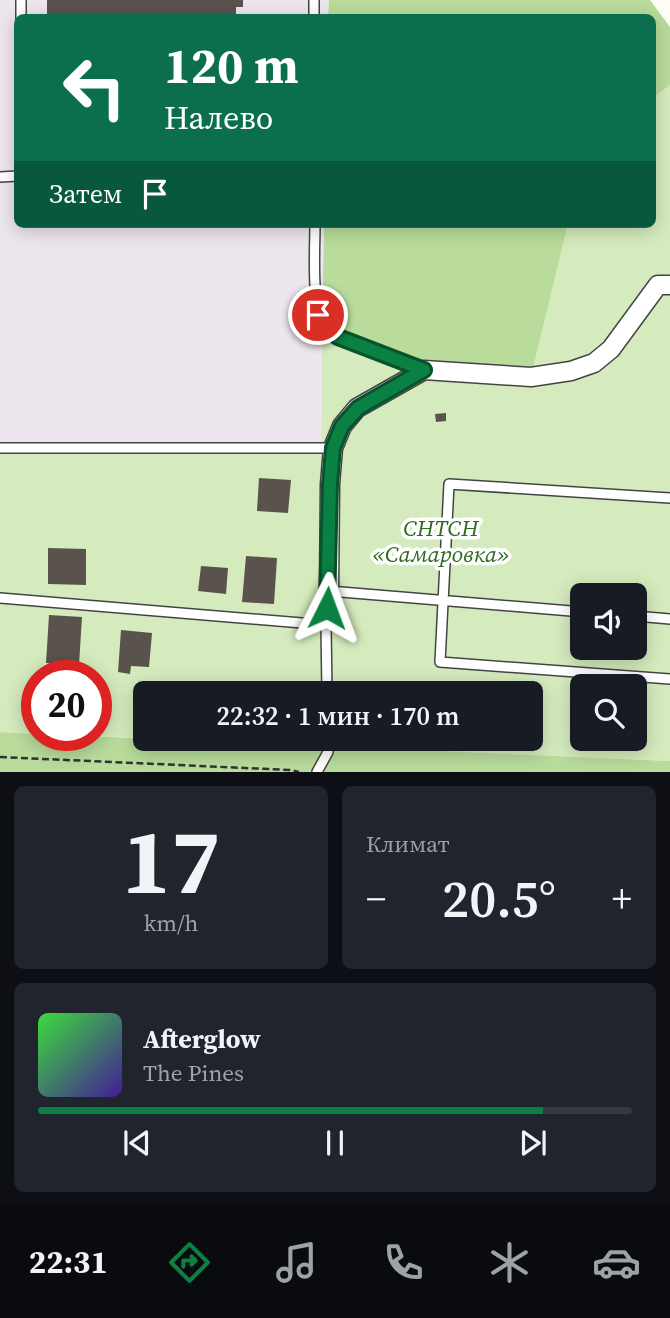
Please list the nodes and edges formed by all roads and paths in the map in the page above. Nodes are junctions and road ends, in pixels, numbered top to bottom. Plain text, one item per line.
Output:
1 (315, 228) edge
2 (670, 285) edge
3 (424, 370) junction
4 (0, 448) edge
5 (333, 448) junction
6 (670, 498) edge
7 (329, 591) junction
8 (0, 598) edge
9 (443, 600) junction
10 (570, 611) edge
11 (647, 617) edge
12 (670, 619) edge
13 (326, 625) junction
14 (670, 680) edge
15 (327, 681) edge
16 (328, 751) edge
17 (0, 757) edge
18 (299, 772) edge
19 (317, 772) edge

1 - 3 lane
2 - 3 street
3 - 5 street
4 - 5 lane
5 - 7 street
6 - 9 lane
7 - 9 lane
7 - 13 lane
8 - 13 lane
9 - 10 lane
9 - 14 lane
11 - 12 lane
13 - 15 lane
16 - 19 lane
17 - 18 path

